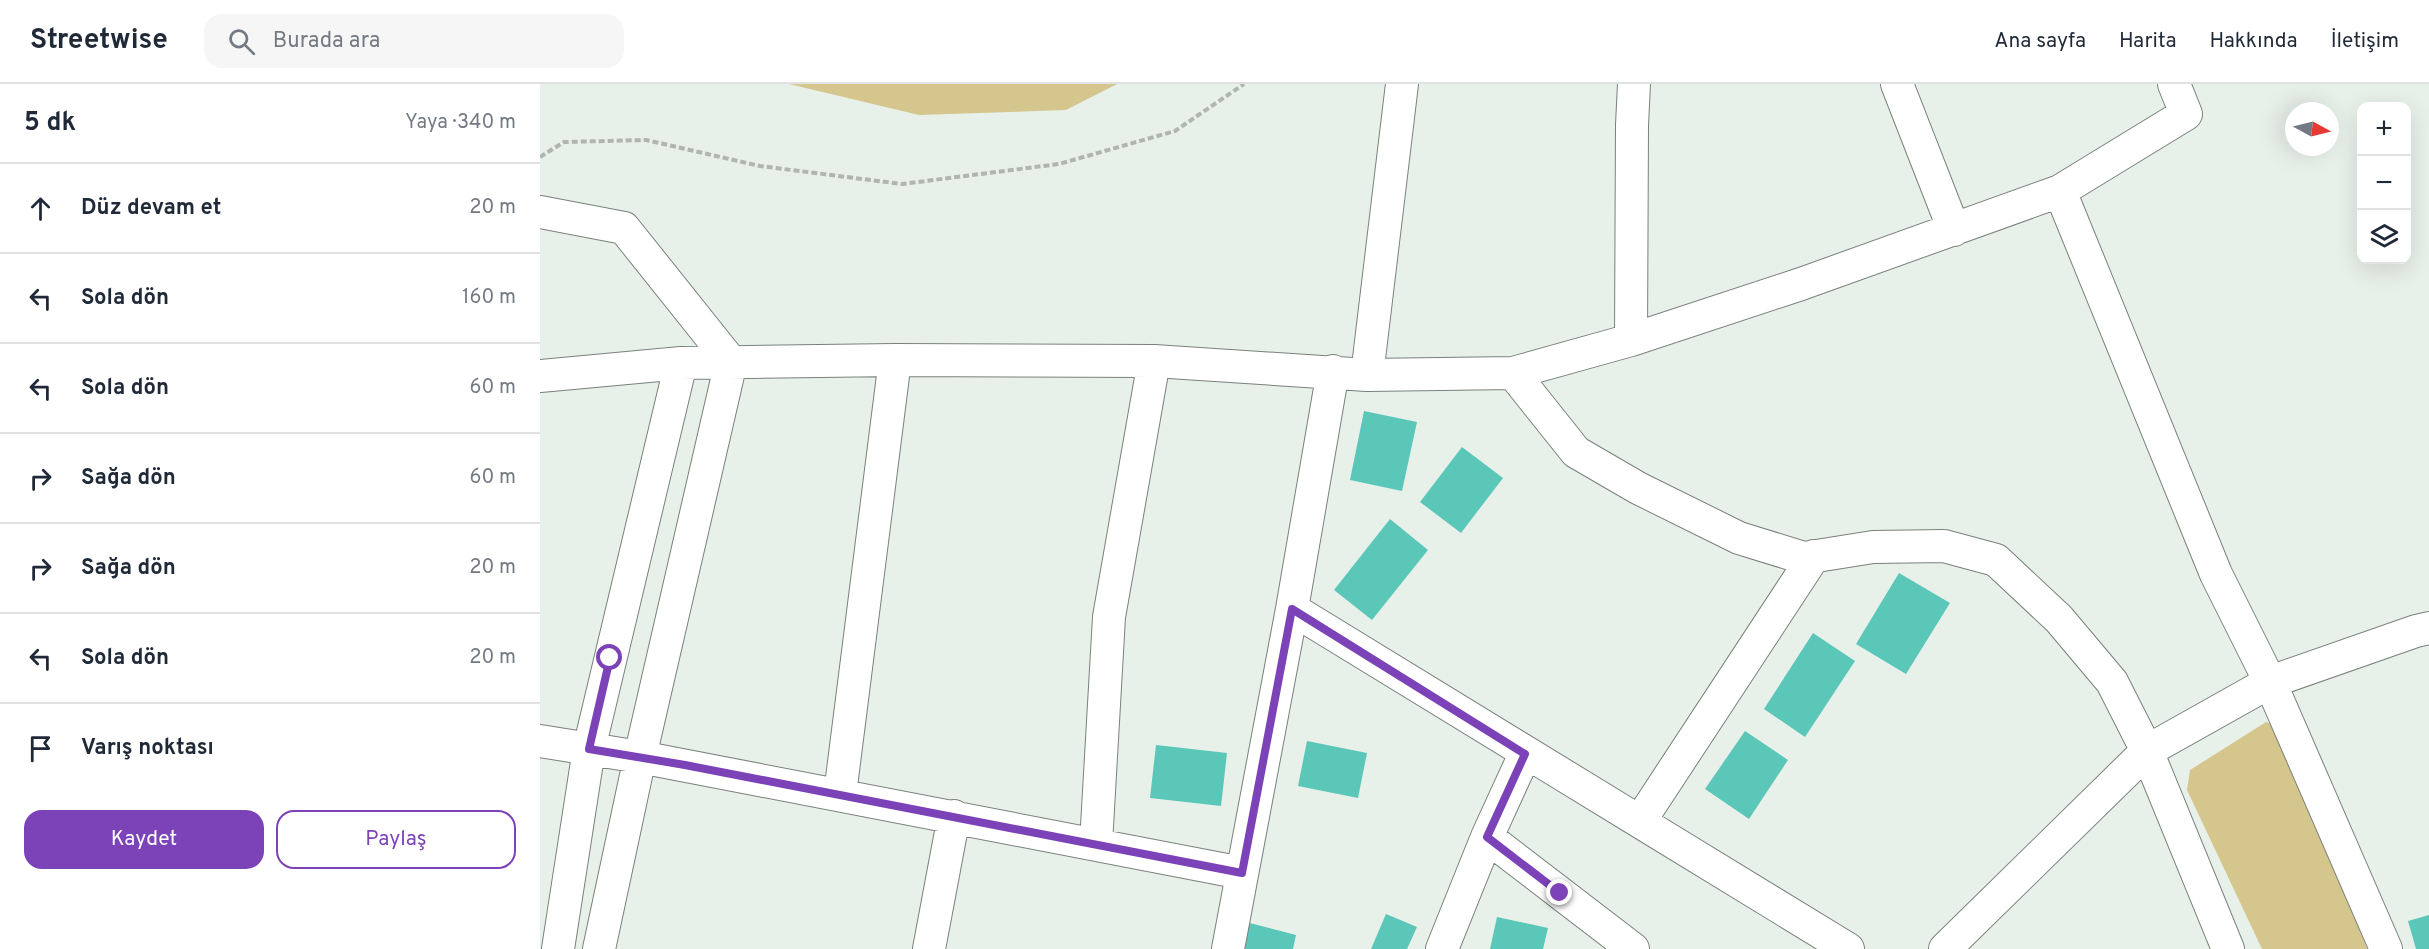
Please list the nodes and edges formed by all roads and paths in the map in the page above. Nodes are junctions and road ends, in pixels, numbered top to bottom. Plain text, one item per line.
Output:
1 (1244, 84) edge
2 (1402, 84) edge
3 (1634, 84) edge
4 (1897, 84) edge
5 (2174, 84) edge
6 (540, 157) edge
7 (2060, 190) junction
8 (540, 212) edge
9 (1954, 230) junction
10 (1631, 340) junction
11 (895, 360) junction
12 (1154, 361) junction
13 (731, 362) junction
14 (681, 363) junction
15 (1333, 371) junction
16 (1513, 373) junction
17 (1366, 375) junction
18 (540, 376) edge
19 (1814, 556) junction
20 (1292, 609) junction
21 (2429, 628) edge
22 (2270, 682) junction
23 (540, 741) edge
24 (589, 749) junction
25 (2148, 751) junction
26 (1525, 754) junction
27 (640, 757) junction
28 (840, 794) junction
29 (954, 816) junction
30 (1640, 821) junction
31 (1487, 837) junction
32 (1096, 844) junction
33 (1242, 873) junction
34 (558, 949) edge
35 (599, 949) edge
36 (929, 949) edge
37 (1228, 949) edge
38 (1442, 949) edge
39 (1632, 949) edge
40 (1848, 949) edge
41 (1945, 949) edge
42 (2228, 949) edge
43 (2386, 949) edge

1 - 6 path
2 - 17 street
3 - 10 street
4 - 9 street
5 - 7 street
7 - 9 street
7 - 22 street
8 - 13 street
9 - 10 street
10 - 16 street
11 - 12 street
11 - 13 street
11 - 28 street
12 - 15 street
12 - 32 street
13 - 14 street
13 - 27 street
14 - 18 street
14 - 24 street
15 - 17 street
15 - 20 street
16 - 17 street
16 - 19 street
19 - 25 street
19 - 30 street
20 - 26 street
20 - 33 street
21 - 22 street
22 - 25 street
22 - 43 street
23 - 24 street
24 - 27 street
24 - 34 street
25 - 41 street
25 - 42 street
26 - 30 street
26 - 31 street
27 - 28 street
27 - 35 street
28 - 29 street
29 - 32 street
29 - 36 street
30 - 40 street
31 - 38 street
31 - 39 street
32 - 33 street
33 - 37 street

